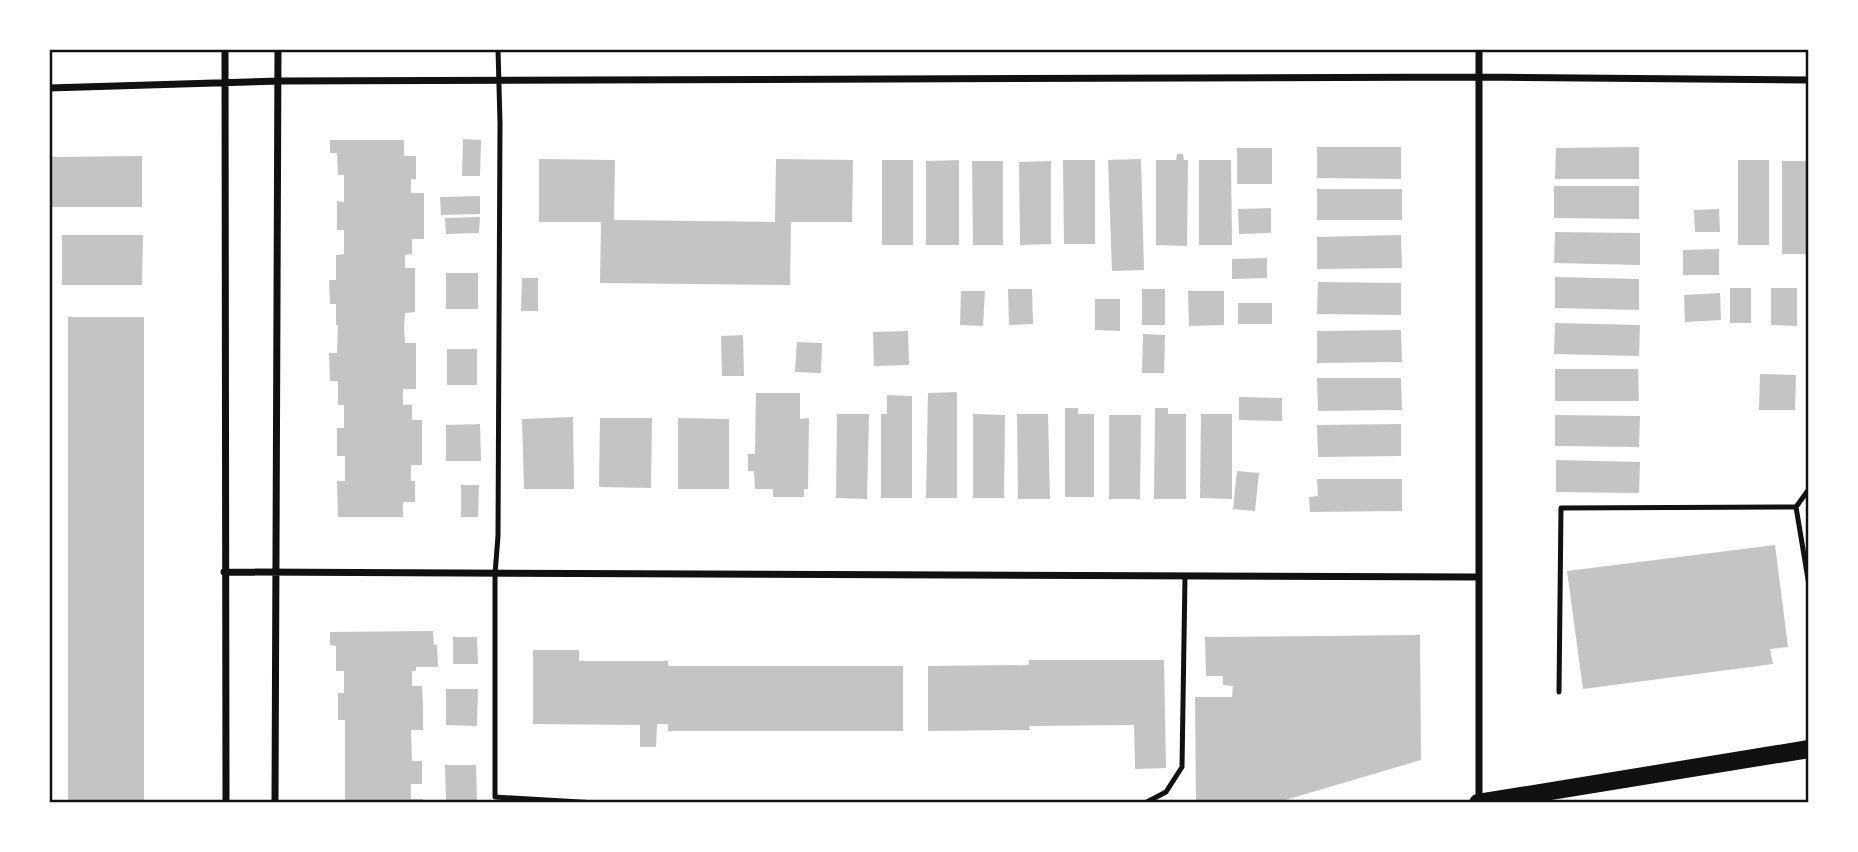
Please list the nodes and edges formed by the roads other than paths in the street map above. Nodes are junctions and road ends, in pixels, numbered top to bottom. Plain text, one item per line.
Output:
1 (225, 49) edge
2 (278, 49) edge
3 (498, 49) edge
4 (1479, 49) edge
5 (1479, 77) junction
6 (499, 80) junction
7 (1809, 80) edge
8 (278, 81) junction
9 (226, 83) junction
10 (49, 88) edge
11 (1809, 489) edge
12 (1796, 506) junction
13 (224, 572) junction
14 (276, 573) junction
15 (495, 574) junction
16 (1185, 576) junction
17 (1477, 577) junction
18 (1809, 585) edge
19 (1559, 692) dead end
20 (1809, 749) edge
21 (226, 803) edge
22 (275, 803) edge
23 (597, 803) edge
24 (985, 803) edge
25 (1018, 803) edge
26 (1145, 803) edge
27 (1478, 803) edge

1 - 9 street
2 - 8 street
3 - 6 lane
4 - 5 street
5 - 6 street
5 - 7 street
5 - 17 street
6 - 8 street
6 - 15 lane
8 - 9 street
8 - 14 street
9 - 10 street
9 - 13 street
11 - 12 lane
12 - 18 lane
12 - 19 lane
13 - 14 street
13 - 21 street
14 - 15 street
14 - 22 street
15 - 16 street
15 - 23 lane
16 - 17 street
16 - 26 lane
17 - 27 street
20 - 27 main road
24 - 25 lane

